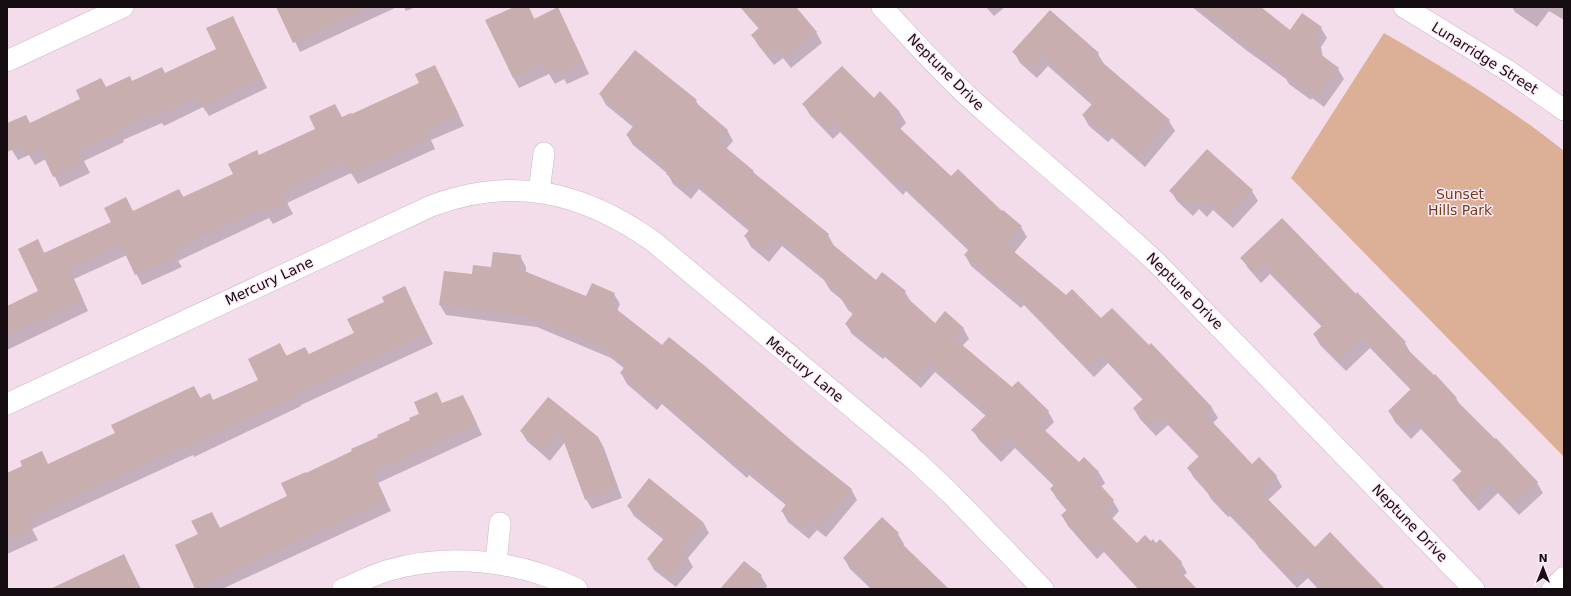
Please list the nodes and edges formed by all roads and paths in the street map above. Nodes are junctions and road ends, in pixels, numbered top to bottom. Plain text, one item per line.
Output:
1 (123, 7) edge
2 (882, 7) edge
3 (1404, 7) edge
4 (7, 62) edge
5 (1564, 110) edge
6 (544, 153) dead end
7 (539, 192) junction
8 (7, 404) edge
9 (500, 523) dead end
10 (496, 563) junction
11 (1564, 578) edge
12 (343, 589) edge
13 (577, 589) edge
14 (1043, 589) edge
15 (1474, 589) edge
16 (1553, 589) edge

1 - 4 street
2 - 15 street, Neptune Drive
3 - 5 street, Lunarridge Street
6 - 7 street
7 - 8 street, Mercury Lane
7 - 14 street, Mercury Lane
9 - 10 street
10 - 12 street
10 - 13 street
11 - 16 street

